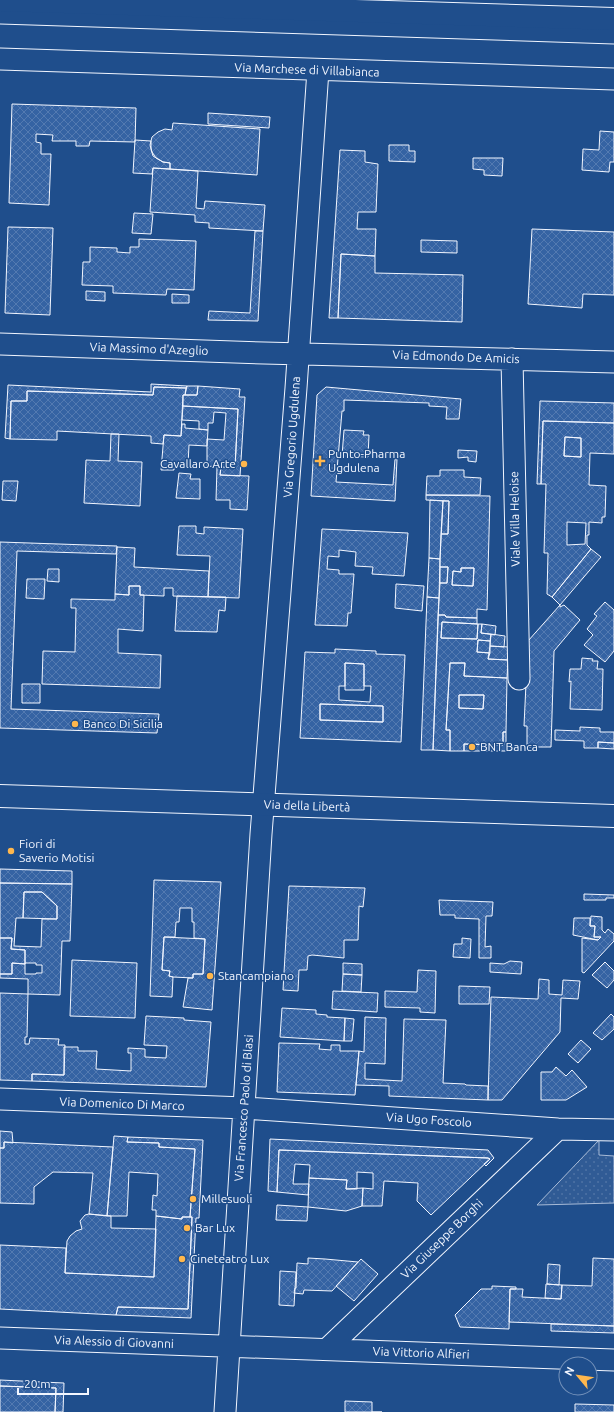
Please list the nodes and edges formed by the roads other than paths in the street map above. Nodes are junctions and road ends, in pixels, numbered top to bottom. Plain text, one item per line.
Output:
1 (0, 0) edge
2 (0, 13) edge
3 (614, 19) edge
4 (614, 33) edge
5 (0, 59) edge
6 (318, 70) junction
7 (614, 79) edge
8 (0, 344) edge
9 (298, 354) junction
10 (512, 359) junction
11 (614, 362) edge
12 (519, 679) dead end
13 (0, 796) edge
14 (263, 805) junction
15 (614, 816) edge
16 (0, 1099) edge
17 (245, 1108) junction
18 (558, 1129) junction
19 (614, 1130) edge
20 (0, 1338) edge
21 (229, 1346) junction
22 (327, 1349) junction
23 (614, 1360) edge
24 (225, 1412) edge

1 - 3 street
2 - 4 street
5 - 6 street, Via Marchese di Villabianca
6 - 7 street, Via Marchese di Villabianca
6 - 9 street, Via Gregorio Ugdulena
8 - 9 street, Via Massimo d'Azeglio
9 - 10 street, Via Edmondo De Amicis
9 - 14 street, Via Gregorio Ugdulena
10 - 11 street, Via Edmondo De Amicis
10 - 12 street, Viale Villa Heloise
13 - 14 street, Via della Libertà
14 - 15 street, Via della Libertà
14 - 17 street, Via Francesco Paolo di Blasi
16 - 17 street, Via Domenico Di Marco
17 - 18 street, Via Ugo Foscolo
17 - 21 street, Via Francesco Paolo di Blasi
18 - 19 street, Via Ugo Foscolo
18 - 22 street, Via Giuseppe Borghi
20 - 21 street, Via Alessio di Giovanni
21 - 22 street, Via Vittorio Alfieri
21 - 24 street, Via Francesco Paolo di Blasi
22 - 23 street, Via Vittorio Alfieri

